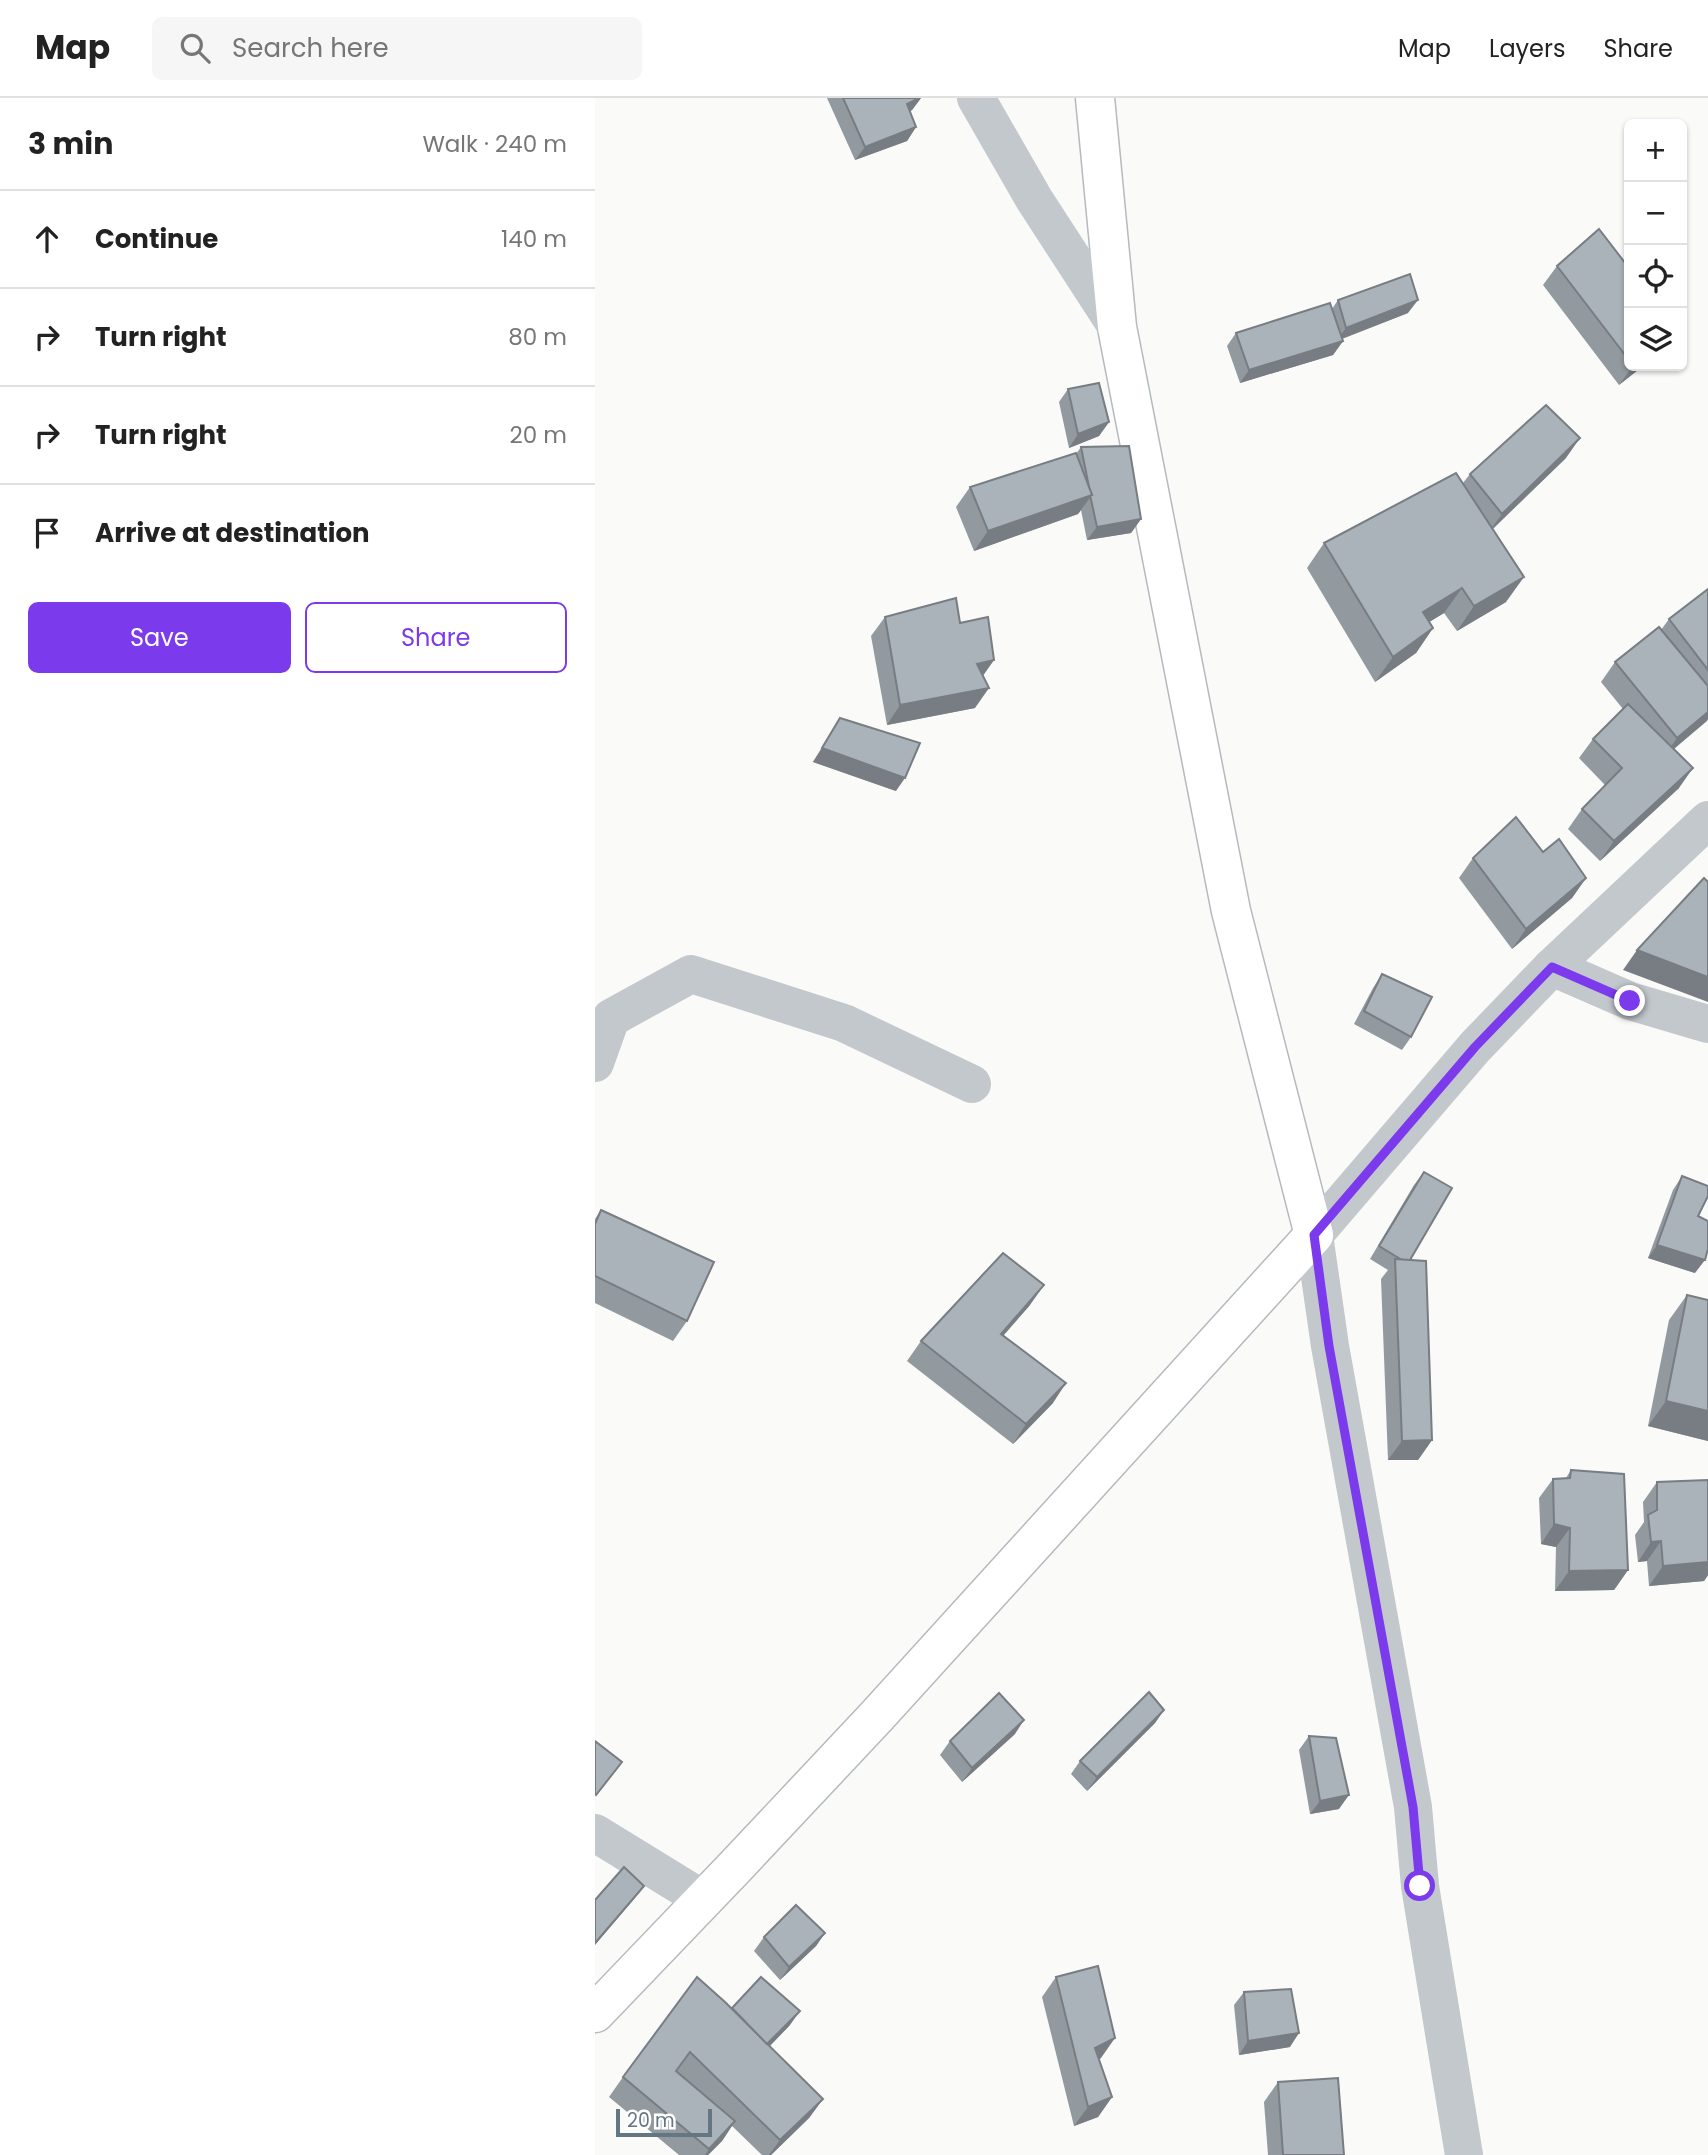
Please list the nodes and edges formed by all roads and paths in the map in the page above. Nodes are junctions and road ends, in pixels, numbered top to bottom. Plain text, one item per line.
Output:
1 (976, 98) edge
2 (1095, 98) edge
3 (1117, 327) junction
4 (1708, 820) edge
5 (1552, 967) junction
6 (1708, 1024) edge
7 (595, 1063) edge
8 (972, 1084) dead end
9 (1314, 1235) junction
10 (595, 1833) edge
11 (704, 1900) junction
12 (595, 2013) edge
13 (1464, 2155) edge

1 - 3 street
2 - 3 main road
3 - 9 main road
4 - 5 street
5 - 6 street
5 - 9 street
7 - 8 street
9 - 11 main road
9 - 13 street
10 - 11 street
11 - 12 main road

